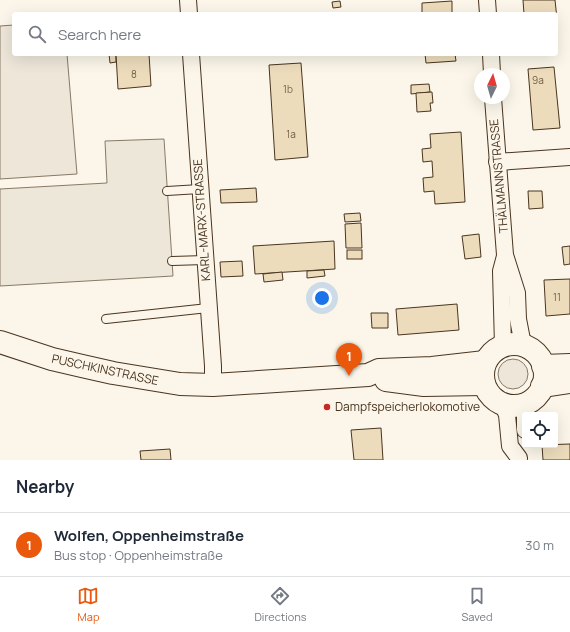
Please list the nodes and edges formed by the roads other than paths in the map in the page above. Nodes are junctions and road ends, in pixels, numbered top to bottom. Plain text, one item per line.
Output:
1 (188, 0) edge
2 (487, 0) edge
3 (189, 12) edge
4 (488, 12) edge
5 (191, 56) edge
6 (491, 56) edge
7 (492, 68) edge
8 (493, 104) edge
9 (570, 157) edge
10 (497, 162) junction
11 (200, 189) junction
12 (168, 191) dead end
13 (205, 260) junction
14 (172, 261) dead end
15 (208, 308) junction
16 (106, 319) dead end
17 (0, 342) edge
18 (513, 345) junction
19 (485, 362) junction
20 (570, 365) edge
21 (368, 374) junction
22 (543, 376) junction
23 (570, 382) edge
24 (484, 384) junction
25 (213, 385) junction
26 (527, 402) junction
27 (502, 403) junction
28 (525, 412) edge
29 (521, 454) edge

1 - 3 street
2 - 4 street
5 - 11 street, KARL-MARX-STRASSE
6 - 7 street
8 - 10 street, THÄLMANNSTRASSE
9 - 10 street
10 - 18 street, THÄLMANNSTRASSE
11 - 12 lane
11 - 13 street, KARL-MARX-STRASSE
13 - 14 lane
13 - 15 street, KARL-MARX-STRASSE
15 - 16 lane
15 - 25 street, KARL-MARX-STRASSE
17 - 25 street, PUSCHKINSTRASSE
18 - 19 street
18 - 22 street
19 - 21 street
19 - 24 street
20 - 22 street
21 - 24 street
21 - 25 street, PUSCHKINSTRASSE
22 - 23 street
22 - 26 street
24 - 27 street
26 - 27 street
26 - 28 street
27 - 29 street

